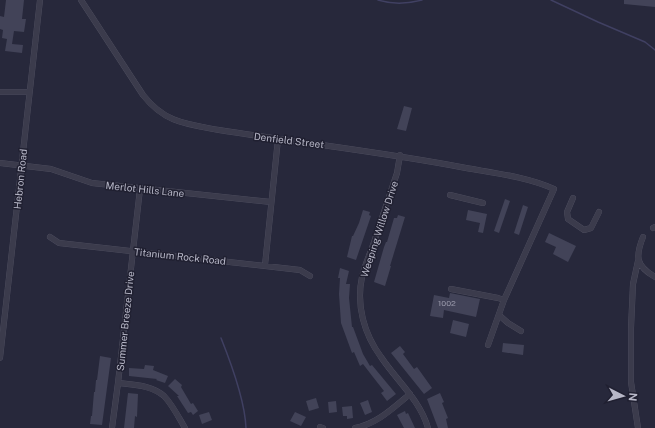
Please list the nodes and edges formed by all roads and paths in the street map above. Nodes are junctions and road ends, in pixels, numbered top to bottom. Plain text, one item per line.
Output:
1 (40, 0) edge
2 (81, 0) edge
3 (0, 92) edge
4 (29, 92) junction
5 (278, 139) junction
6 (400, 156) junction
7 (0, 163) edge
8 (22, 165) junction
9 (140, 189) junction
10 (450, 195) dead end
11 (574, 198) dead end
12 (271, 202) junction
13 (483, 203) dead end
14 (599, 212) dead end
15 (50, 237) dead end
16 (643, 237) dead end
17 (133, 251) junction
18 (638, 261) junction
19 (265, 265) junction
20 (310, 276) dead end
21 (655, 277) edge
22 (451, 290) dead end
23 (504, 300) junction
24 (499, 315) junction
25 (521, 331) dead end
26 (488, 345) dead end
27 (0, 358) edge
28 (118, 383) junction
29 (410, 394) junction
30 (112, 428) edge
31 (185, 428) edge
32 (354, 428) edge
33 (428, 428) edge
34 (638, 428) edge

1 - 4 street, Hebron Road
2 - 5 street, Denfield Street
3 - 4 street
4 - 8 street, Hebron Road
5 - 6 street, Denfield Street
5 - 12 street
6 - 23 street, Denfield Street
6 - 29 street, Weeping Willow Drive
7 - 8 street, Merlot Hills Lane
8 - 9 street, Merlot Hills Lane
8 - 27 street, Hebron Road
9 - 12 street, Merlot Hills Lane
9 - 17 street, Summer Breeze Drive
10 - 13 street
11 - 14 street
12 - 19 street
15 - 17 street, Titanium Rock Road
16 - 18 street
17 - 19 street, Titanium Rock Road
17 - 28 street, Summer Breeze Drive
18 - 21 street
18 - 34 street
19 - 20 street, Titanium Rock Road
22 - 23 street
23 - 24 street
24 - 25 street
24 - 26 street
28 - 30 street, Summer Breeze Drive
28 - 31 street
29 - 32 street
29 - 33 street, Weeping Willow Drive

